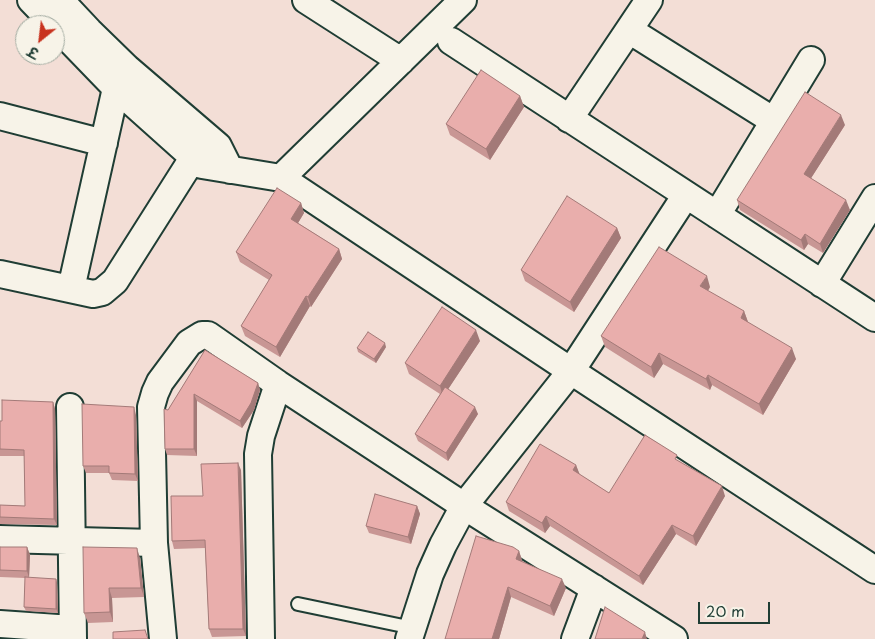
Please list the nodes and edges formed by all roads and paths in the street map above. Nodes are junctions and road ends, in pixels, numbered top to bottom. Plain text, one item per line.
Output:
1 (31, 0) edge
2 (60, 0) edge
3 (306, 0) edge
4 (463, 0) edge
5 (649, 0) edge
6 (629, 30) junction
7 (451, 41) dead end
8 (401, 60) junction
9 (811, 60) dead end
10 (116, 88) junction
11 (0, 116) edge
12 (570, 119) junction
13 (774, 121) junction
14 (104, 144) junction
15 (193, 158) junction
16 (230, 170) junction
17 (281, 178) junction
18 (686, 195) junction
19 (875, 198) edge
20 (716, 215) junction
21 (0, 274) edge
22 (822, 284) junction
23 (71, 289) junction
24 (875, 318) edge
25 (571, 371) junction
26 (278, 384) junction
27 (70, 407) dead end
28 (464, 506) junction
29 (0, 538) edge
30 (71, 540) junction
31 (154, 543) junction
32 (875, 570) edge
33 (594, 588) junction
34 (298, 604) dead end
35 (0, 624) edge
36 (73, 634) edge
37 (411, 634) edge
38 (163, 639) edge
39 (261, 639) edge
40 (574, 639) edge
41 (674, 639) edge

1 - 10 street
2 - 16 street
3 - 8 street
4 - 8 street
5 - 6 street
6 - 12 street
6 - 13 street
7 - 12 street
8 - 17 street
9 - 13 street
10 - 14 street
10 - 15 street
11 - 14 street
12 - 18 street
13 - 20 street
14 - 23 street
15 - 16 street
15 - 23 street
16 - 17 street
17 - 25 street
18 - 20 street
18 - 25 street
19 - 22 street
20 - 22 street
21 - 23 street
22 - 24 street
25 - 28 street
25 - 32 street
26 - 28 street
26 - 31 street
26 - 39 street
27 - 30 street
28 - 33 street
28 - 37 street
29 - 30 street
30 - 31 street
30 - 36 street
31 - 38 street
33 - 40 street
33 - 41 street
34 - 37 lane
35 - 36 street

